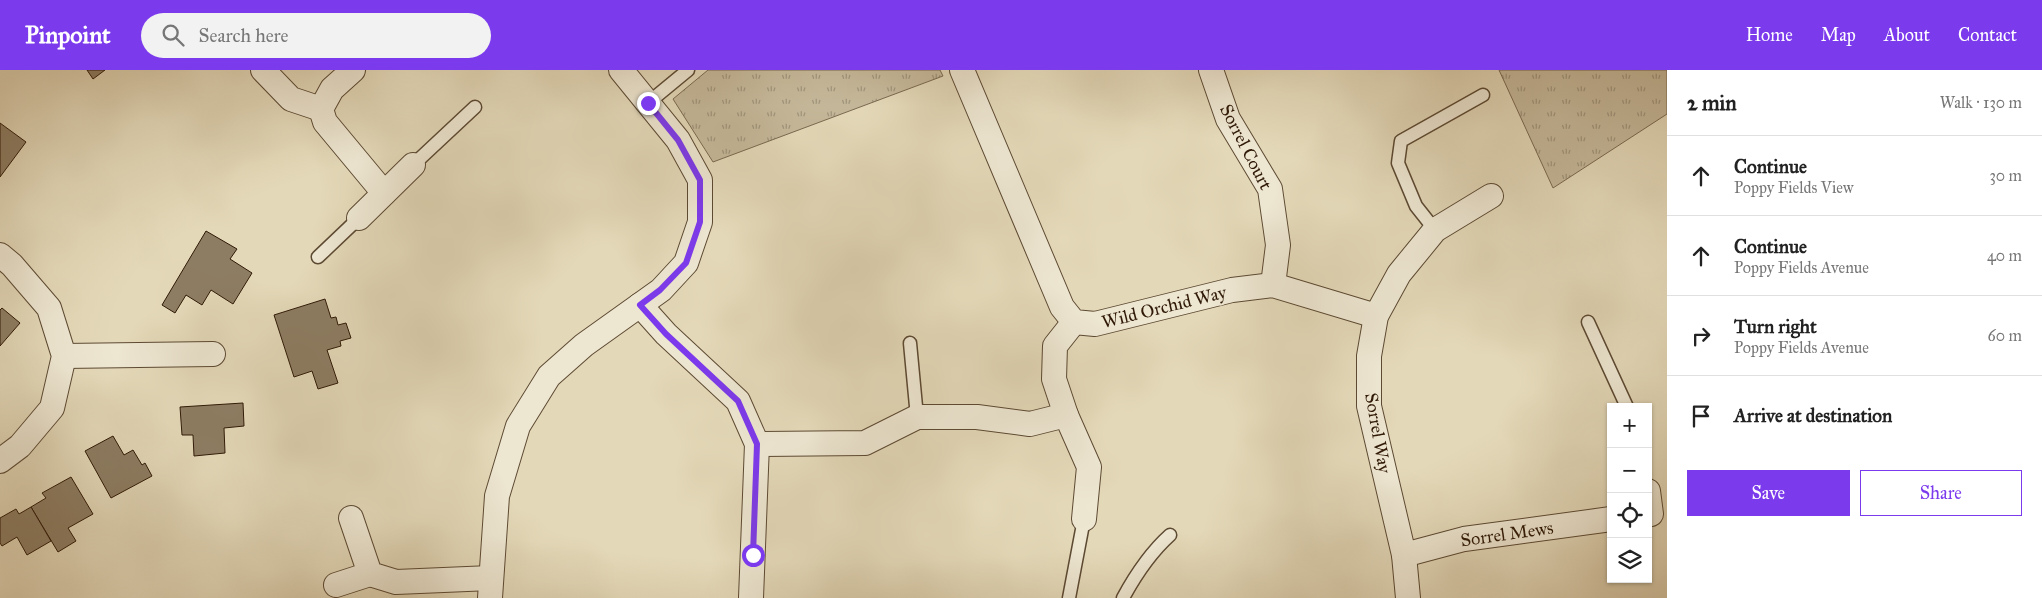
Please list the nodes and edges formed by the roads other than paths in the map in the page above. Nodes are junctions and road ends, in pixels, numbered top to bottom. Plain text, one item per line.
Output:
1 (263, 70) edge
2 (353, 70) edge
3 (621, 70) edge
4 (688, 70) edge
5 (962, 70) edge
6 (1211, 70) edge
7 (1483, 95) dead end
8 (648, 103) junction
9 (475, 107) dead end
10 (321, 109) junction
11 (413, 165) joint
12 (384, 193) junction
13 (1491, 196) dead end
14 (359, 218) joint
15 (1435, 230) junction
16 (0, 255) edge
17 (318, 257) dead end
18 (1273, 285) junction
19 (640, 305) junction
20 (1376, 316) junction
21 (1074, 322) junction
22 (1588, 322) dead end
23 (910, 343) dead end
24 (213, 354) dead end
25 (64, 356) junction
26 (1625, 403) edge
27 (1066, 416) junction
28 (916, 417) junction
29 (757, 444) junction
30 (0, 461) edge
31 (350, 518) dead end
32 (1084, 519) joint
33 (1607, 520) edge
34 (1170, 535) dead end
35 (1404, 555) junction
36 (370, 574) junction
37 (491, 588) edge
38 (331, 591) edge
39 (751, 598) edge
40 (1069, 598) edge
41 (1123, 598) edge
42 (1408, 598) edge

1 - 10 street
2 - 10 street
3 - 8 street
4 - 8 lane
5 - 21 street
6 - 18 street, Sorrel Court
7 - 15 lane
8 - 19 street
9 - 11 lane
10 - 12 street
11 - 12 street
12 - 14 street
13 - 15 street, Sorrel Way
14 - 17 lane
15 - 20 street, Sorrel Way
16 - 25 street
18 - 20 street, Wild Orchid Way
18 - 21 street, Wild Orchid Way
19 - 29 street
19 - 37 street
20 - 35 street, Sorrel Way
21 - 27 street
22 - 26 lane
23 - 28 lane
24 - 25 street
25 - 30 street
27 - 28 street
27 - 32 street
28 - 29 street
29 - 39 street
31 - 36 street
32 - 40 lane
33 - 35 street, Sorrel Mews
34 - 41 lane
35 - 42 street, Sorrel Way
36 - 37 street
36 - 38 street

